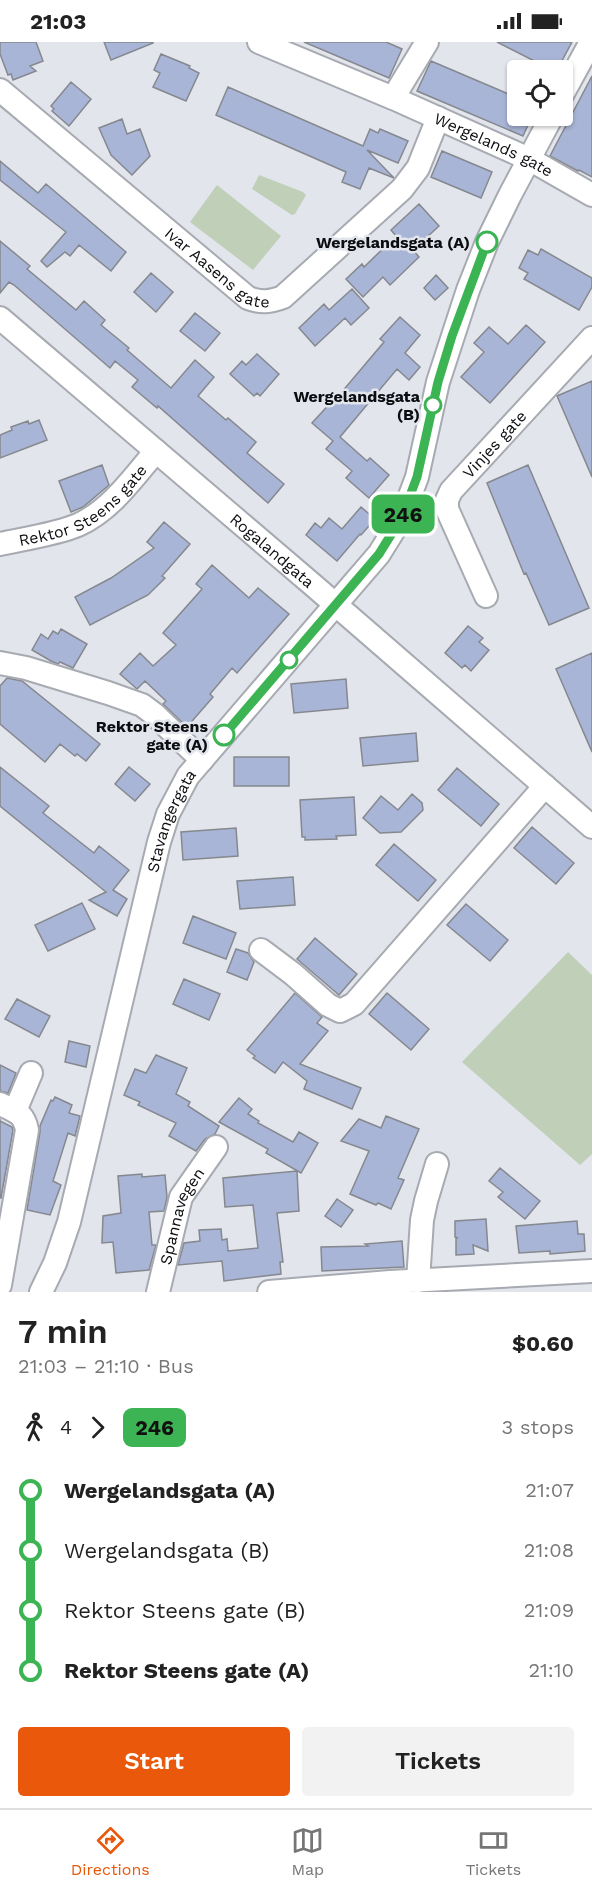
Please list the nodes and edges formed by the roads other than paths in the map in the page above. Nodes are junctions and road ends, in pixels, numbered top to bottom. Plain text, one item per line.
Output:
1 (259, 42) edge
2 (428, 42) edge
3 (591, 42) edge
4 (573, 75) edge
5 (0, 90) edge
6 (393, 98) junction
7 (438, 118) junction
8 (547, 126) edge
9 (529, 159) junction
10 (592, 195) edge
11 (0, 318) edge
12 (592, 338) edge
13 (156, 451) junction
14 (0, 544) edge
15 (486, 596) dead end
16 (336, 605) junction
17 (2, 663) edge
18 (202, 760) junction
19 (545, 786) junction
20 (592, 827) edge
21 (261, 950) dead end
22 (31, 1073) dead end
23 (7, 1108) edge
24 (216, 1147) dead end
25 (438, 1164) dead end
26 (592, 1271) edge
27 (418, 1281) junction
28 (0, 1286) edge
29 (390, 1287) edge
30 (41, 1292) edge
31 (158, 1292) edge
32 (269, 1292) edge

1 - 6 street, Wergelands gate
2 - 6 street
3 - 4 street
5 - 7 street, Ivar Aasens gate
6 - 7 street, Wergelands gate
7 - 9 street, Wergelands gate
8 - 9 street, Stavangergata
9 - 10 street, Wergelands gate
9 - 16 street, Stavangergata
11 - 13 street, Rogalandgata
12 - 15 street, Vinjes gate
13 - 14 street, Rektor Steens gate
13 - 16 street, Rogalandgata
16 - 18 street, Stavangergata
16 - 19 street, Rogalandgata
17 - 18 street
18 - 30 street, Stavangergata
19 - 20 street, Rogalandgata
19 - 21 street
22 - 23 street
23 - 28 street
24 - 31 street, Spannavegen
25 - 27 street
26 - 27 street
27 - 29 street
29 - 32 street

